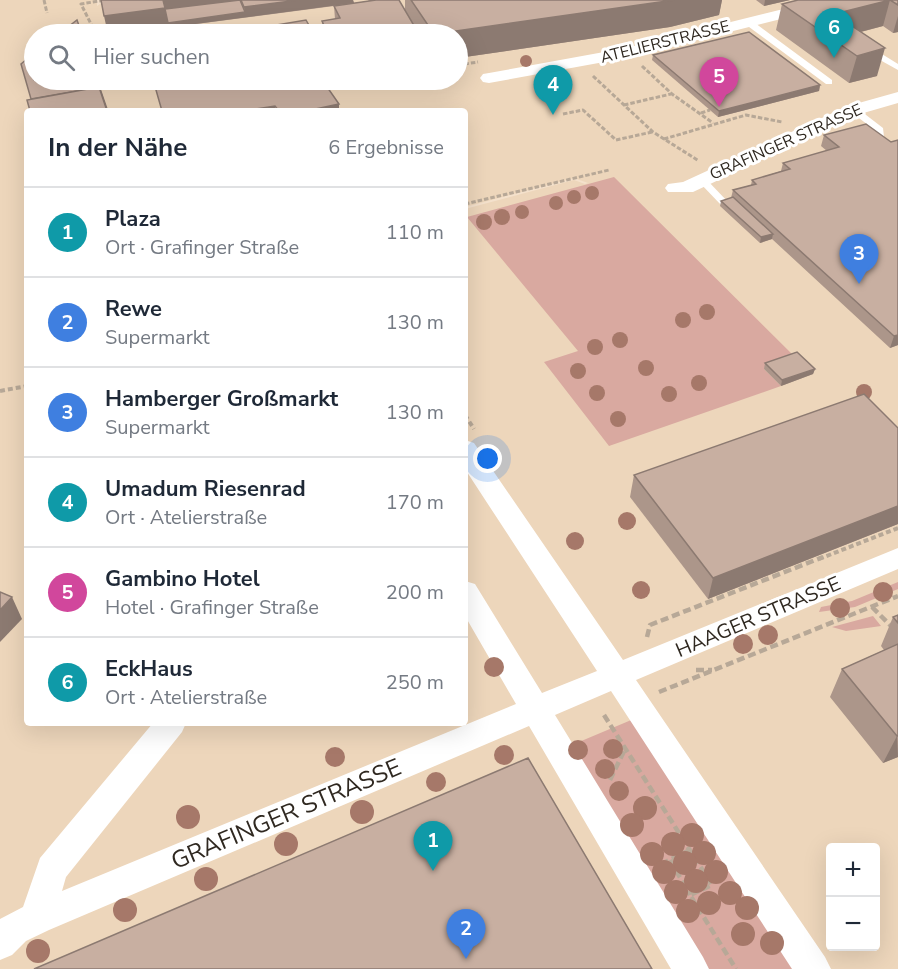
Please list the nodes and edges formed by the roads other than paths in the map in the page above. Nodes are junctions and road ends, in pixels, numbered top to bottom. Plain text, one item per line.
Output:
1 (839, 0) edge
2 (748, 22) junction
3 (874, 53) edge
4 (898, 68) edge
5 (489, 78) dead end
6 (829, 82) dead end
7 (898, 97) edge
8 (854, 110) junction
9 (870, 140) edge
10 (710, 176) junction
11 (675, 188) dead end
12 (726, 205) edge
13 (468, 453) edge
14 (898, 558) edge
15 (468, 597) edge
16 (617, 675) junction
17 (535, 709) junction
18 (169, 726) edge
19 (37, 918) junction
20 (0, 943) edge
21 (691, 969) edge
22 (813, 969) edge

1 - 2 street, ATELIERSTRASSE
2 - 5 street, ATELIERSTRASSE
2 - 6 lane
3 - 4 lane
7 - 8 street, GRAFINGER STRASSE
8 - 9 lane
8 - 10 street, GRAFINGER STRASSE
10 - 11 street, GRAFINGER STRASSE
10 - 12 lane
13 - 16 street
14 - 16 street, HAAGER STRASSE
15 - 17 street
16 - 17 street, HAAGER STRASSE
16 - 22 street
17 - 19 street, GRAFINGER STRASSE
17 - 21 street
18 - 19 street
19 - 20 street, GRAFINGER STRASSE

